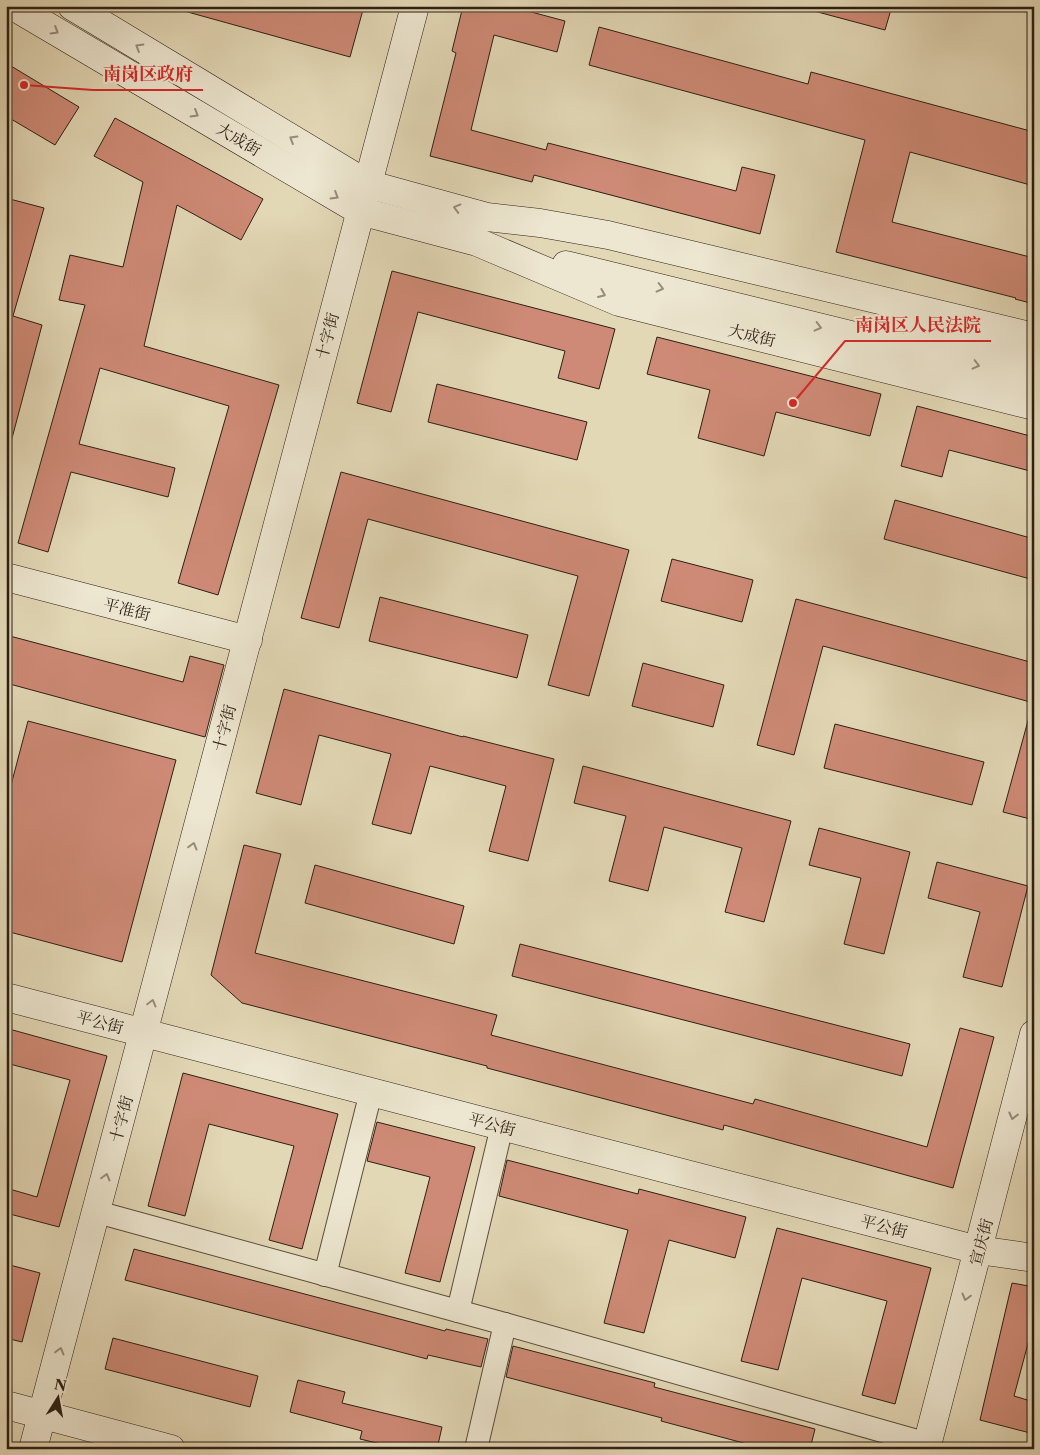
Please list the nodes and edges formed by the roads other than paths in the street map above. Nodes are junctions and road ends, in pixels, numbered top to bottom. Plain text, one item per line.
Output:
1 (14, 6) edge
2 (415, 6) edge
3 (82, 9) edge
4 (367, 184) junction
5 (360, 211) junction
6 (487, 216) junction
7 (477, 242) junction
8 (1034, 337) edge
9 (1034, 358) edge
10 (1034, 380) edge
11 (1034, 406) edge
12 (6, 577) edge
13 (248, 640) junction
14 (6, 997) edge
15 (144, 1033) junction
16 (1034, 1034) edge
17 (371, 1092) junction
18 (502, 1126) junction
19 (97, 1212) junction
20 (978, 1250) junction
21 (1034, 1258) edge
22 (325, 1275) junction
23 (458, 1311) junction
24 (505, 1324) junction
25 (6, 1406) edge
26 (42, 1415) junction
27 (927, 1446) edge
28 (33, 1449) edge
29 (171, 1449) edge
30 (476, 1449) edge

1 -> 5 street, 大成街
2 - 4 street, 十字街
4 -> 3 street, 大成街
4 - 5 street, 十字街
6 -> 4 street, 大成街
5 - 7 street, 大成街
5 - 13 street, 十字街
6 - 8 street, 大成街
6 - 9 street, 大成街
7 -> 10 street, 大成街
7 -> 11 street, 大成街
12 - 13 street, 平准街
15 -> 13 street, 十字街
14 - 15 street, 平公街
15 - 17 street, 平公街
19 -> 15 street, 十字街
16 -> 20 street, 宣庆街
17 - 18 street, 平公街
17 - 22 street
18 - 20 street, 平公街
18 - 23 street
19 - 22 street
26 -> 19 street, 十字街
20 - 21 street, 平公街
20 -> 27 street, 宣庆街
22 - 23 street
23 - 24 street
24 - 27 street
24 - 30 street
25 - 26 street
26 - 28 street, 十字街
26 - 29 street

